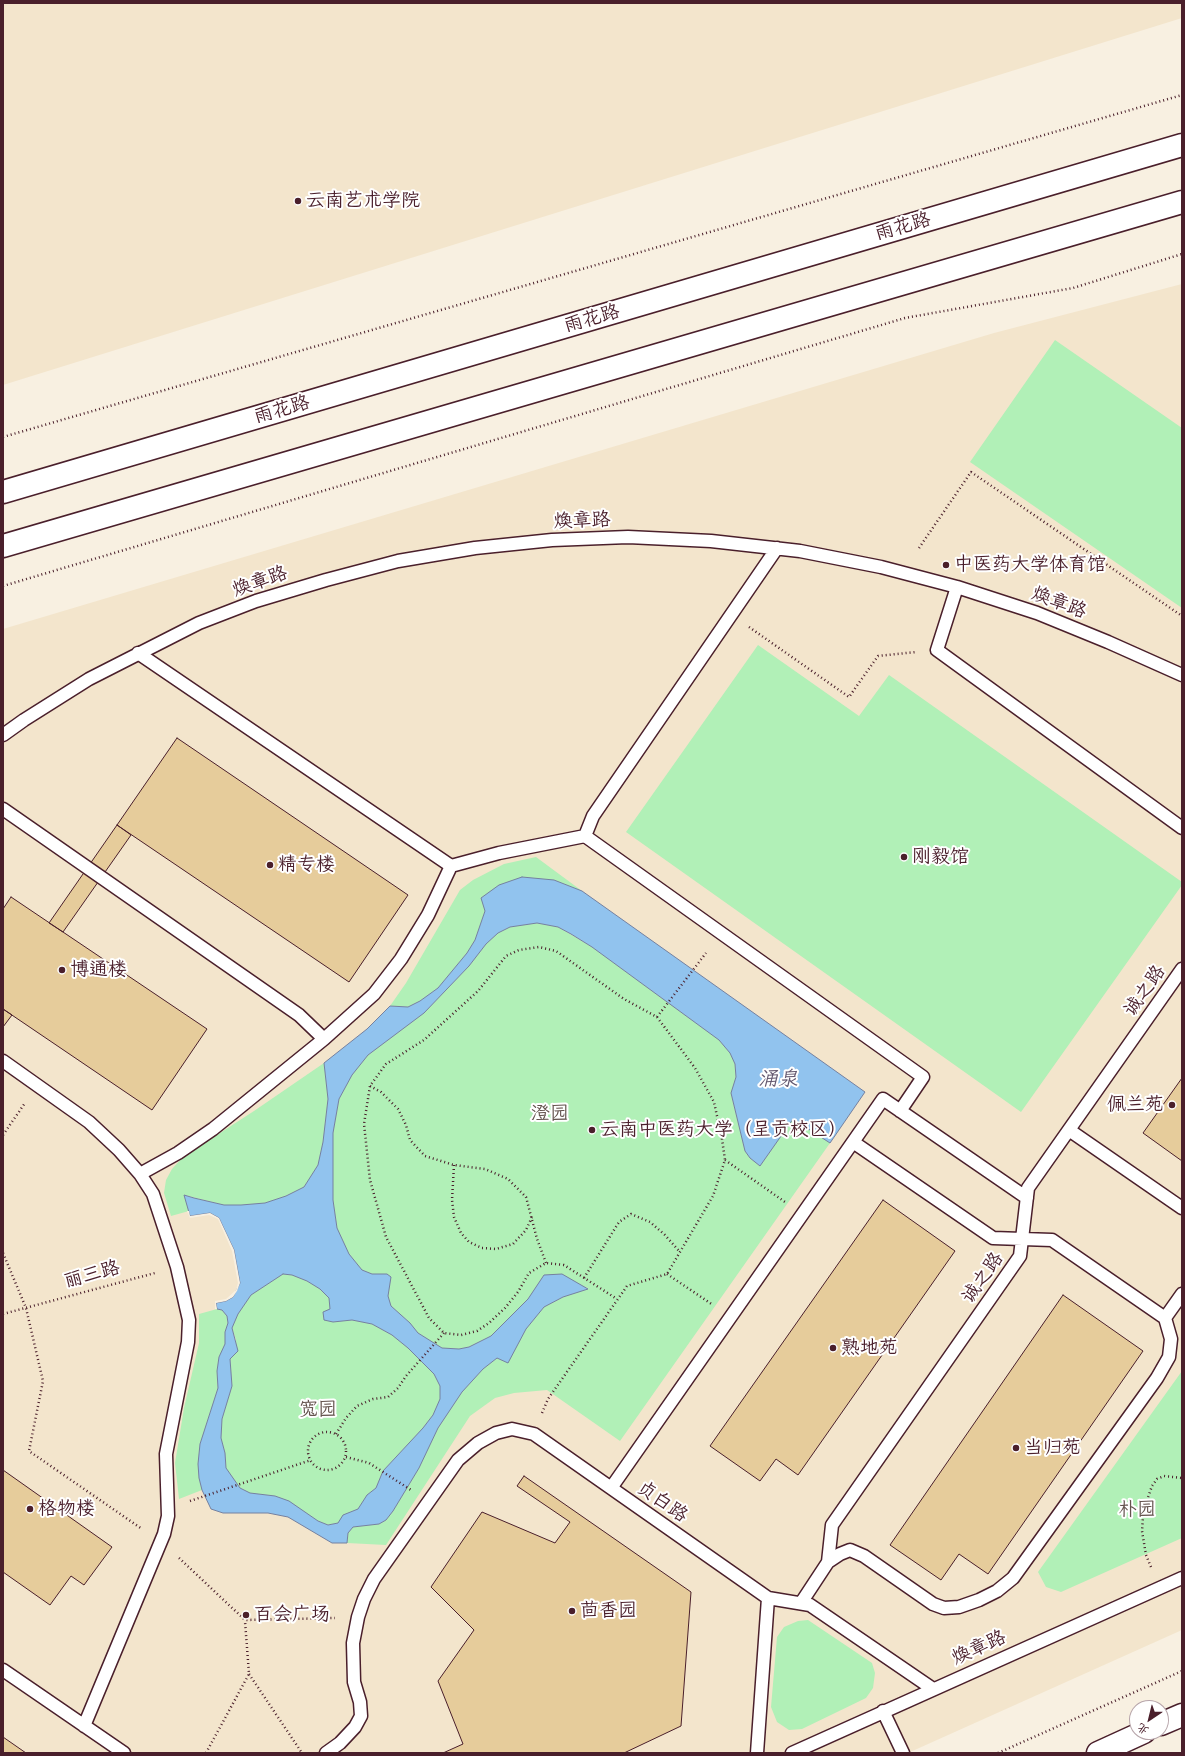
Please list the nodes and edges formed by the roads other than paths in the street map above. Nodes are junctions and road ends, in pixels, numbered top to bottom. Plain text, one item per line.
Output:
1 (1182, 145) edge
2 (1182, 202) edge
3 (3, 492) edge
4 (3, 546) edge
5 (777, 548) junction
6 (956, 587) junction
7 (138, 653) junction
8 (1182, 675) edge
9 (3, 735) edge
10 (3, 809) edge
11 (1182, 828) edge
12 (585, 836) junction
13 (451, 866) junction
14 (1182, 969) edge
15 (324, 1039) junction
16 (3, 1061) edge
17 (900, 1110) junction
18 (1069, 1130) junction
19 (853, 1142) junction
20 (140, 1174) junction
21 (1027, 1198) junction
22 (1182, 1208) edge
23 (1022, 1239) junction
24 (1182, 1294) edge
25 (1165, 1318) junction
26 (611, 1488) junction
27 (828, 1562) junction
28 (1182, 1578) edge
29 (768, 1598) junction
30 (801, 1603) junction
31 (3, 1670) edge
32 (933, 1689) junction
33 (883, 1711) junction
34 (1182, 1715) edge
35 (1169, 1721) edge
36 (84, 1726) junction
37 (1129, 1739) edge
38 (124, 1753) edge
39 (326, 1753) edge
40 (757, 1753) edge
41 (792, 1753) edge
42 (903, 1753) edge
43 (1098, 1753) edge

1 - 3 street, 雨花路
2 - 4 street
5 - 6 lane, 焕章路
5 - 7 lane, 焕章路
5 - 12 lane
6 - 8 lane, 焕章路
6 - 11 lane
7 - 9 lane, 焕章路
7 - 13 lane
10 - 15 lane
12 - 13 lane
12 - 17 lane
13 - 15 lane
14 - 18 lane, 诚之路
15 - 20 lane
16 - 20 lane
17 - 19 lane
17 - 21 lane
18 - 21 lane, 诚之路
18 - 22 lane
19 - 23 lane
19 - 26 lane
20 - 36 lane
21 - 23 lane, 诚之路
23 - 25 lane
23 - 27 lane, 诚之路
24 - 25 lane
25 - 27 lane
26 - 29 lane, 贞白路
26 - 39 lane, 贞白路
27 - 30 lane, 诚之路
28 - 32 lane, 焕章路
29 - 30 lane, 贞白路
29 - 40 lane
30 - 32 lane, 贞白路
31 - 36 lane
32 - 33 lane, 焕章路
33 - 41 lane, 焕章路
33 - 42 lane
34 - 35 street
36 - 38 lane
37 - 43 street

